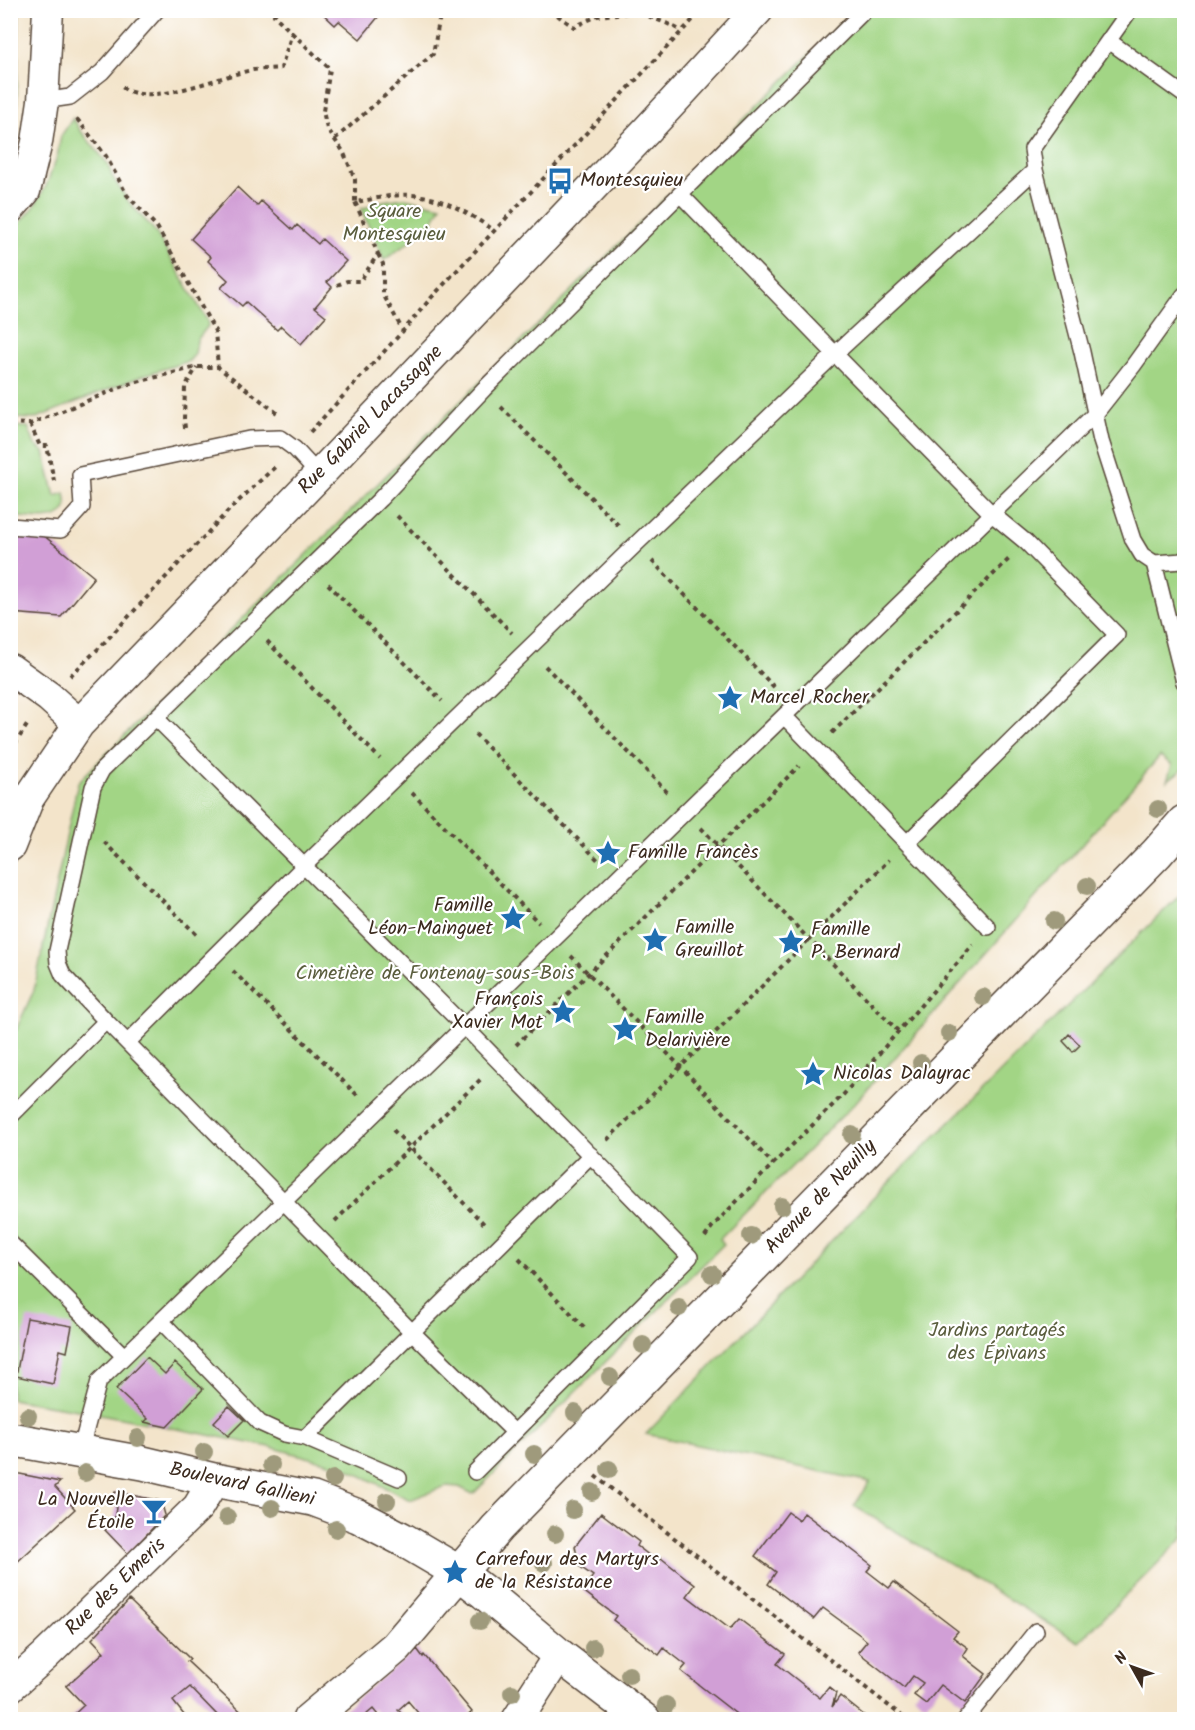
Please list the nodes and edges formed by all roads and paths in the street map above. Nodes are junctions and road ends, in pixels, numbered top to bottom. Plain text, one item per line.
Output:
1 (48, 10) edge
2 (157, 10) edge
3 (278, 10) edge
4 (441, 10) edge
5 (550, 10) edge
6 (702, 10) edge
7 (758, 10) edge
8 (865, 10) edge
9 (1130, 10) edge
10 (682, 32) junction
11 (292, 33) junction
12 (1109, 41) junction
13 (102, 72) junction
14 (1185, 95) edge
15 (57, 99) junction
16 (335, 139) junction
17 (1035, 170) junction
18 (680, 194) junction
19 (355, 202) junction
20 (10, 208) edge
21 (494, 230) junction
22 (378, 254) junction
23 (338, 285) dead end
24 (1185, 295) edge
25 (404, 331) junction
26 (835, 354) junction
27 (197, 367) junction
28 (218, 367) junction
29 (1096, 413) junction
30 (10, 423) edge
31 (30, 424) junction
32 (279, 438) junction
33 (295, 449) junction
34 (189, 453) junction
35 (80, 475) junction
36 (319, 475) junction
37 (380, 499) junction
38 (992, 514) junction
39 (10, 526) edge
40 (1026, 542) junction
41 (1185, 559) edge
42 (1154, 563) junction
43 (528, 649) junction
44 (10, 669) edge
45 (1185, 682) edge
46 (49, 697) junction
47 (784, 716) junction
48 (156, 718) junction
49 (79, 724) junction
50 (816, 750) junction
51 (10, 752) edge
52 (686, 811) junction
53 (1185, 822) edge
54 (85, 823) junction
55 (907, 843) junction
56 (10, 846) edge
57 (718, 846) junction
58 (304, 866) junction
59 (988, 927) joint
60 (554, 938) junction
61 (810, 939) junction
62 (217, 955) junction
63 (589, 974) junction
64 (106, 1021) junction
65 (465, 1026) junction
66 (898, 1031) junction
67 (128, 1042) junction
68 (499, 1061) junction
69 (681, 1067) junction
70 (375, 1113) junction
71 (10, 1117) edge
72 (410, 1148) junction
73 (591, 1155) junction
74 (773, 1164) junction
75 (284, 1201) junction
76 (319, 1237) junction
77 (503, 1242) junction
78 (10, 1243) edge
79 (690, 1257) junction
80 (161, 1321) junction
81 (412, 1332) junction
82 (601, 1345) junction
83 (124, 1356) junction
84 (514, 1432) junction
85 (305, 1438) junction
86 (10, 1439) edge
87 (80, 1452) junction
88 (569, 1455) junction
89 (474, 1472) dead end
90 (399, 1478) dead end
91 (214, 1480) junction
92 (458, 1572) junction
93 (1036, 1631) dead end
94 (559, 1655) junction
95 (10, 1687) edge
96 (309, 1719) edge
97 (517, 1719) edge
98 (644, 1719) edge
99 (907, 1719) edge
100 (964, 1719) edge

1 - 15 street
2 - 13 lane
3 - 11 path
4 - 16 path
5 - 10 path
6 - 10 path, Rue Gabriel Lacassagne
7 - 36 street, Rue Gabriel Lacassagne
8 - 18 lane
9 - 12 lane
10 - 21 path, Rue Gabriel Lacassagne
11 - 13 path
11 - 16 path
12 - 14 lane
12 - 17 lane
13 - 15 lane
15 - 20 street
15 - 28 path
16 - 19 path
17 - 26 lane
17 - 29 lane
18 - 26 lane
18 - 37 lane
19 - 21 path
19 - 22 path
21 - 25 path, Rue Gabriel Lacassagne
22 - 23 path
22 - 25 path
24 - 29 lane
25 - 33 path, Rue Gabriel Lacassagne
26 - 38 lane
26 - 43 lane
27 - 28 path
27 - 31 path
27 - 34 path
28 - 32 path
29 - 38 lane
29 - 42 lane
30 - 31 path
31 - 35 path
32 - 33 lane
32 - 34 lane
33 - 36 lane
33 - 46 path, Rue Gabriel Lacassagne
34 - 35 lane
35 - 39 lane
36 - 49 street, Rue Gabriel Lacassagne
37 - 43 path
37 - 48 lane
38 - 40 lane
38 - 47 lane
40 - 50 path
40 - 55 lane
41 - 42 lane
42 - 45 lane
43 - 52 path
43 - 58 lane
44 - 46 street
46 - 49 street
46 - 51 path, Rue Gabriel Lacassagne
47 - 50 lane
47 - 52 lane
48 - 54 lane
48 - 58 lane
49 - 56 street, Rue Gabriel Lacassagne
50 - 55 lane
50 - 57 path
52 - 57 path
52 - 60 lane
53 - 88 street, Avenue de Neuilly
54 - 62 path
54 - 64 lane
55 - 59 lane
55 - 61 path
57 - 61 path
57 - 63 path
58 - 62 lane
58 - 65 lane
59 - 66 path
60 - 63 path
60 - 65 lane
61 - 66 path
61 - 69 path
62 - 67 lane
62 - 70 path
63 - 68 path
63 - 69 path
64 - 67 lane
64 - 71 lane
65 - 68 lane
65 - 70 lane
66 - 74 path
67 - 75 lane
68 - 72 path
68 - 73 lane
69 - 73 path
69 - 74 path
70 - 72 path
70 - 75 lane
72 - 76 path
72 - 77 path
73 - 77 lane
73 - 79 lane
74 - 79 path
75 - 76 lane
75 - 80 lane
76 - 81 lane
77 - 81 lane
77 - 82 path
78 - 83 lane
79 - 82 lane
80 - 83 lane
80 - 85 lane
81 - 84 lane
81 - 85 lane
82 - 84 lane
83 - 87 lane
84 - 89 lane
85 - 90 lane
86 - 87 street, Boulevard Gallieni
87 - 91 street, Boulevard Gallieni
88 - 92 street, Avenue de Neuilly
88 - 99 path
91 - 92 street, Boulevard Gallieni
91 - 95 street, Rue des Emeris
92 - 94 street, Boulevard Gallieni
92 - 96 street, Avenue de Neuilly
93 - 100 lane
94 - 97 street
94 - 98 street, Boulevard Gallieni

